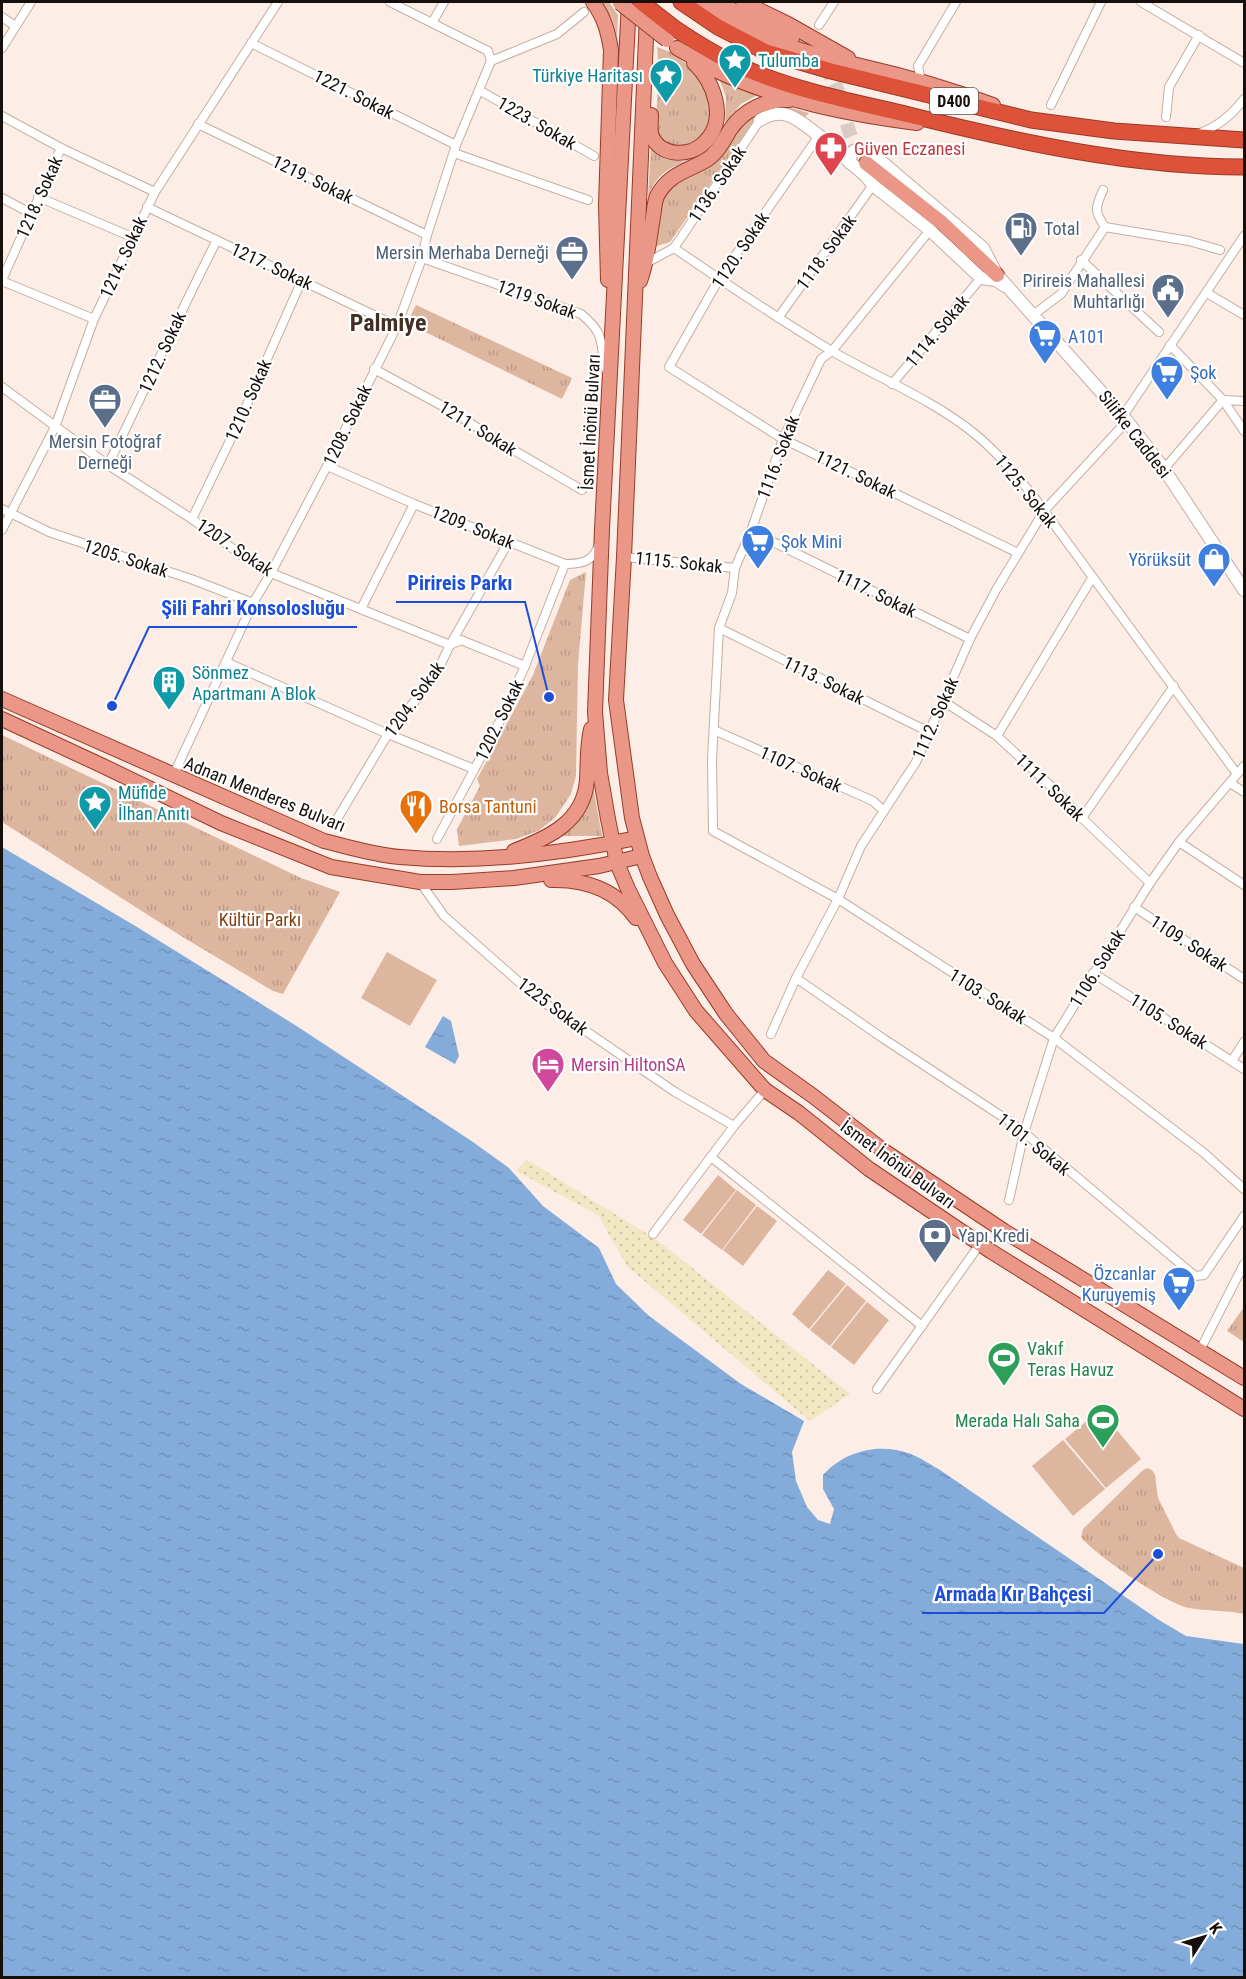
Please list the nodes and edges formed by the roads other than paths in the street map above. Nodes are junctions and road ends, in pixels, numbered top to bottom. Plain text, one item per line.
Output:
1 (31, 2) edge
2 (278, 2) edge
3 (390, 2) edge
4 (444, 2) edge
5 (622, 2) edge
6 (641, 2) edge
7 (648, 2) edge
8 (681, 2) edge
9 (700, 2) edge
10 (719, 2) edge
11 (743, 2) edge
12 (834, 2) edge
13 (956, 2) edge
14 (1101, 2) edge
15 (1141, 2) edge
16 (588, 7) edge
17 (2, 17) edge
18 (432, 23) junction
19 (15, 26) junction
20 (819, 26) dead end
21 (1199, 35) junction
22 (672, 38) junction
23 (792, 38) tunnel mouth
24 (251, 42) junction
25 (2, 48) edge
26 (492, 61) junction
27 (645, 63) junction
28 (1245, 63) edge
29 (860, 66) junction
30 (921, 81) junction
31 (479, 90) junction
32 (1245, 99) edge
33 (798, 101) junction
34 (1051, 105) dead end
35 (2, 116) edge
36 (1166, 117) dead end
37 (760, 120) joint
38 (1031, 120) junction
39 (198, 124) junction
40 (964, 129) junction
41 (818, 137) junction
42 (1188, 137) junction
43 (1245, 141) edge
44 (61, 148) junction
45 (455, 149) junction
46 (594, 156) dead end
47 (850, 163) junction
48 (866, 163) tunnel mouth
49 (1243, 168) edge
50 (873, 185) junction
51 (1103, 190) dead end
52 (155, 192) junction
53 (38, 197) junction
54 (2, 198) edge
55 (588, 200) dead end
56 (147, 207) junction
57 (32, 214) junction
58 (1105, 227) junction
59 (930, 230) junction
60 (427, 235) junction
61 (132, 237) junction
62 (1245, 237) edge
63 (217, 240) junction
64 (674, 248) junction
65 (1220, 250) dead end
66 (422, 258) junction
67 (1081, 260) junction
68 (646, 263) junction
69 (998, 275) junction
70 (981, 278) junction
71 (719, 279) junction
72 (2, 280) edge
73 (302, 280) junction
74 (1011, 290) junction
75 (1207, 293) junction
76 (635, 294) junction
77 (1033, 315) junction
78 (1245, 315) edge
79 (778, 318) junction
80 (94, 319) junction
81 (396, 326) junction
82 (1159, 332) dead end
83 (1170, 345) junction
84 (612, 351) junction
85 (832, 351) junction
86 (669, 368) joint
87 (374, 369) junction
88 (609, 382) junction
89 (892, 384) junction
90 (2, 387) edge
91 (1223, 400) junction
92 (1245, 401) edge
93 (1125, 418) junction
94 (55, 428) junction
95 (1245, 431) edge
96 (783, 439) junction
97 (108, 465) junction
98 (327, 466) junction
99 (1164, 469) junction
100 (582, 490) dead end
101 (414, 504) junction
102 (1044, 511) junction
103 (5, 512) edge
104 (192, 519) junction
105 (602, 529) junction
106 (2, 530) edge
107 (751, 531) junction
108 (509, 542) junction
109 (1018, 553) junction
110 (624, 557) junction
111 (565, 564) junction
112 (735, 568) junction
113 (271, 573) junction
114 (1092, 578) junction
115 (1245, 590) edge
116 (253, 603) junction
117 (361, 609) junction
118 (719, 628) junction
119 (970, 639) junction
120 (450, 645) junction
121 (226, 662) junction
122 (525, 666) junction
123 (1174, 686) junction
124 (2, 699) edge
125 (943, 701) junction
126 (596, 712) junction
127 (2, 719) edge
128 (714, 730) junction
129 (929, 732) junction
130 (388, 734) junction
131 (997, 736) junction
132 (1245, 766) edge
133 (474, 769) junction
134 (1238, 774) junction
135 (173, 776) junction
136 (1230, 783) junction
137 (1245, 792) edge
138 (884, 812) junction
139 (1082, 818) junction
140 (333, 824) dead end
141 (713, 831) joint
142 (637, 838) junction
143 (437, 839) dead end
144 (1179, 842) junction
145 (612, 843) junction
146 (642, 856) junction
147 (495, 859) junction
148 (617, 863) junction
149 (514, 878) junction
150 (420, 882) junction
151 (1150, 882) junction
152 (1245, 885) edge
153 (838, 899) junction
154 (1134, 907) junction
155 (665, 963) junction
156 (1093, 973) junction
157 (796, 978) junction
158 (1245, 979) edge
159 (771, 1034) dead end
160 (1054, 1038) junction
161 (1245, 1042) edge
162 (1232, 1061) junction
163 (1245, 1069) edge
164 (765, 1090) junction
165 (734, 1126) junction
166 (1023, 1133) junction
167 (711, 1156) junction
168 (1245, 1190) edge
169 (1009, 1200) dead end
170 (1245, 1216) edge
171 (653, 1234) dead end
172 (980, 1244) junction
173 (1245, 1264) edge
174 (922, 1326) junction
175 (1199, 1352) junction
176 (1179, 1369) junction
177 (1245, 1378) edge
178 (877, 1389) dead end
179 (1245, 1409) edge

1 - 19 street
2 - 24 street, 1214. Sokak
3 - 18 street
4 - 18 street
5 - 22 main road, bridge
5 - 84 main road, İsmet İnönü Bulvarı
6 - 22 highway, D400, bridge
7 - 27 main road
8 - 38 highway, D400
9 - 29 main road
10 - 23 main road
11 - 29 main road
12 - 20 street
13 - 30 street
14 - 34 street
15 - 21 street
16 - 26 street
16 - 84 main road
17 - 19 street
18 - 26 street
19 - 25 street
21 - 28 street
21 - 36 street
22 - 27 main road
22 - 33 main road
22 - 40 highway, D400
24 - 39 street, 1214. Sokak
24 - 45 street, 1221. Sokak
26 - 31 street, 1208. Sokak
27 - 76 main road
29 - 30 main road
30 - 38 main road
31 - 45 street, 1208. Sokak
31 - 46 street, 1223. Sokak
32 - 42 street
33 - 40 main road
33 - 68 main road
35 - 44 street
37 - 41 street, Silifke Caddesi
37 - 64 street, 1136. Sokak
38 - 42 highway, D400
39 - 52 street, 1214. Sokak
39 - 60 street, 1219. Sokak
40 - 49 highway, D400
41 - 47 street, Silifke Caddesi
41 - 71 street, 1120. Sokak
42 - 43 highway, D400
44 - 52 street
44 - 53 street, 1218. Sokak
45 - 55 street, 1221. Sokak
45 - 60 street, 1208. Sokak
47 - 50 street, Silifke Caddesi
47 - 69 street, Silifke Caddesi
48 - 69 main road
50 - 59 street, Silifke Caddesi
50 - 79 street, 1118. Sokak
51 - 58 street
52 - 56 street, 1214. Sokak
53 - 57 street, 1218. Sokak
53 - 61 street
54 - 57 street
56 - 61 street, 1214. Sokak
56 - 63 street, 1217. Sokak
57 - 72 street, 1218. Sokak
58 - 65 street
58 - 67 street
59 - 70 street, Silifke Caddesi
59 - 85 street, 1116. Sokak
60 - 66 street, 1208. Sokak
61 - 80 street, 1214. Sokak
62 - 75 street, 1112. Sokak
63 - 73 street, 1217. Sokak
63 - 97 street, 1212. Sokak
64 - 68 street
64 - 71 street, 1125. Sokak
66 - 81 street, 1208. Sokak
66 - 88 street, 1219 Sokak
67 - 77 street
67 - 82 street
68 - 76 main road
69 - 74 street, Silifke Caddesi
70 - 74 street, Silifke Caddesi
70 - 89 street, 1114. Sokak
71 - 79 street, 1125. Sokak
71 - 86 street, 1120. Sokak
72 - 80 street
73 - 81 street, 1217. Sokak
73 - 104 street, 1210. Sokak
74 - 77 street, Silifke Caddesi
75 - 78 street
75 - 83 street, 1112. Sokak
76 - 110 main road
77 - 93 street, Silifke Caddesi
79 - 85 street, 1125. Sokak
80 - 94 street, 1214. Sokak
81 - 87 street, 1208. Sokak
83 - 91 street
83 - 93 street, 1112. Sokak
84 - 88 main road, İsmet İnönü Bulvarı
85 - 89 street, 1125. Sokak
85 - 96 street, 1116. Sokak
86 - 96 street, 1121. Sokak
87 - 98 street, 1208. Sokak
87 - 100 street, 1211. Sokak
88 - 105 main road, İsmet İnönü Bulvarı
89 - 102 street, 1125. Sokak
90 - 94 street, 1207. Sokak
91 - 92 street
91 - 95 street
91 - 99 street
93 - 99 street, Silifke Caddesi
93 - 102 street, 1112. Sokak
94 - 97 street, 1207. Sokak
94 - 103 street, 1214. Sokak
96 - 107 street, 1116. Sokak
96 - 109 street, 1121. Sokak
97 - 104 street, 1207. Sokak
98 - 101 street, 1209. Sokak
98 - 113 street, 1208. Sokak
99 - 115 street, Silifke Caddesi
101 - 108 street, 1209. Sokak
101 - 117 street
102 - 109 street, 1112. Sokak
102 - 114 street, 1125. Sokak
103 - 106 street, 1214. Sokak
103 - 116 street, 1205. Sokak
104 - 113 street, 1207. Sokak
105 - 111 street
105 - 126 main road, İsmet İnönü Bulvarı
107 - 112 street, 1116. Sokak
107 - 119 street, 1117. Sokak
108 - 111 street, 1209. Sokak
108 - 120 street, 1204. Sokak
109 - 119 street, 1112. Sokak
110 - 112 street, 1115. Sokak
110 - 142 main road
111 - 122 street, 1202. Sokak
112 - 118 street, 1116. Sokak
113 - 116 street, 1208. Sokak
113 - 117 street, 1207. Sokak
114 - 123 street, 1125. Sokak
114 - 131 street
116 - 121 street, 1208. Sokak
117 - 120 street, 1207. Sokak
118 - 128 street, 1116. Sokak
118 - 129 street, 1113. Sokak
119 - 125 street, 1112. Sokak
120 - 122 street, 1207. Sokak
120 - 130 street, 1204. Sokak
121 - 130 street
121 - 135 street, 1208. Sokak
122 - 133 street, 1202. Sokak
123 - 134 street, 1125. Sokak
123 - 139 street
124 - 135 main road, Adnan Menderes Bulvarı
125 - 129 street, 1112. Sokak
125 - 131 street, 1111. Sokak
126 - 145 main road, İsmet İnönü Bulvarı
126 - 147 main road
127 - 150 main road
128 - 138 street, 1107. Sokak
128 - 141 street, 1116. Sokak
129 - 138 street, 1112. Sokak
130 - 133 street
130 - 140 street, 1204. Sokak
131 - 139 street, 1111. Sokak
132 - 134 street, 1106. Sokak
133 - 143 street, 1202. Sokak
134 - 136 street, 1106. Sokak
135 - 147 main road, Adnan Menderes Bulvarı
136 - 137 street
136 - 144 street, 1106. Sokak
138 - 153 street, 1112. Sokak
139 - 151 street, 1111. Sokak
141 - 153 street, 1103. Sokak
142 - 145 main road, Adnan Menderes Bulvarı
142 - 146 main road, İsmet İnönü Bulvarı
144 - 151 street, 1106. Sokak
144 - 152 street
145 - 147 main road, Adnan Menderes Bulvarı
145 - 148 main road, İsmet İnönü Bulvarı
146 - 148 main road
146 - 175 main road, İsmet İnönü Bulvarı
148 - 149 main road
148 - 155 main road, İsmet İnönü Bulvarı
149 - 150 main road
149 - 155 main road
150 - 165 street, 1225 Sokak
151 - 154 street, 1106. Sokak
153 - 157 street, 1112. Sokak
153 - 160 street, 1103. Sokak
154 - 156 street, 1106. Sokak
154 - 158 street, 1109. Sokak
155 - 164 main road, İsmet İnönü Bulvarı
156 - 160 street, 1106. Sokak
156 - 162 street, 1105. Sokak
157 - 159 street, 1112. Sokak
157 - 166 street, 1101. Sokak
160 - 166 street, 1106. Sokak
160 - 168 street, 1103. Sokak
161 - 162 street
162 - 163 street, 1105. Sokak
164 - 165 street
164 - 172 main road, İsmet İnönü Bulvarı
165 - 167 street
166 - 169 street, 1106. Sokak
166 - 170 street, 1101. Sokak
167 - 171 street
167 - 174 street
172 - 174 street
172 - 176 main road, İsmet İnönü Bulvarı
173 - 175 street
174 - 178 street
175 - 176 main road
175 - 177 main road, İsmet İnönü Bulvarı
176 - 179 main road, İsmet İnönü Bulvarı

